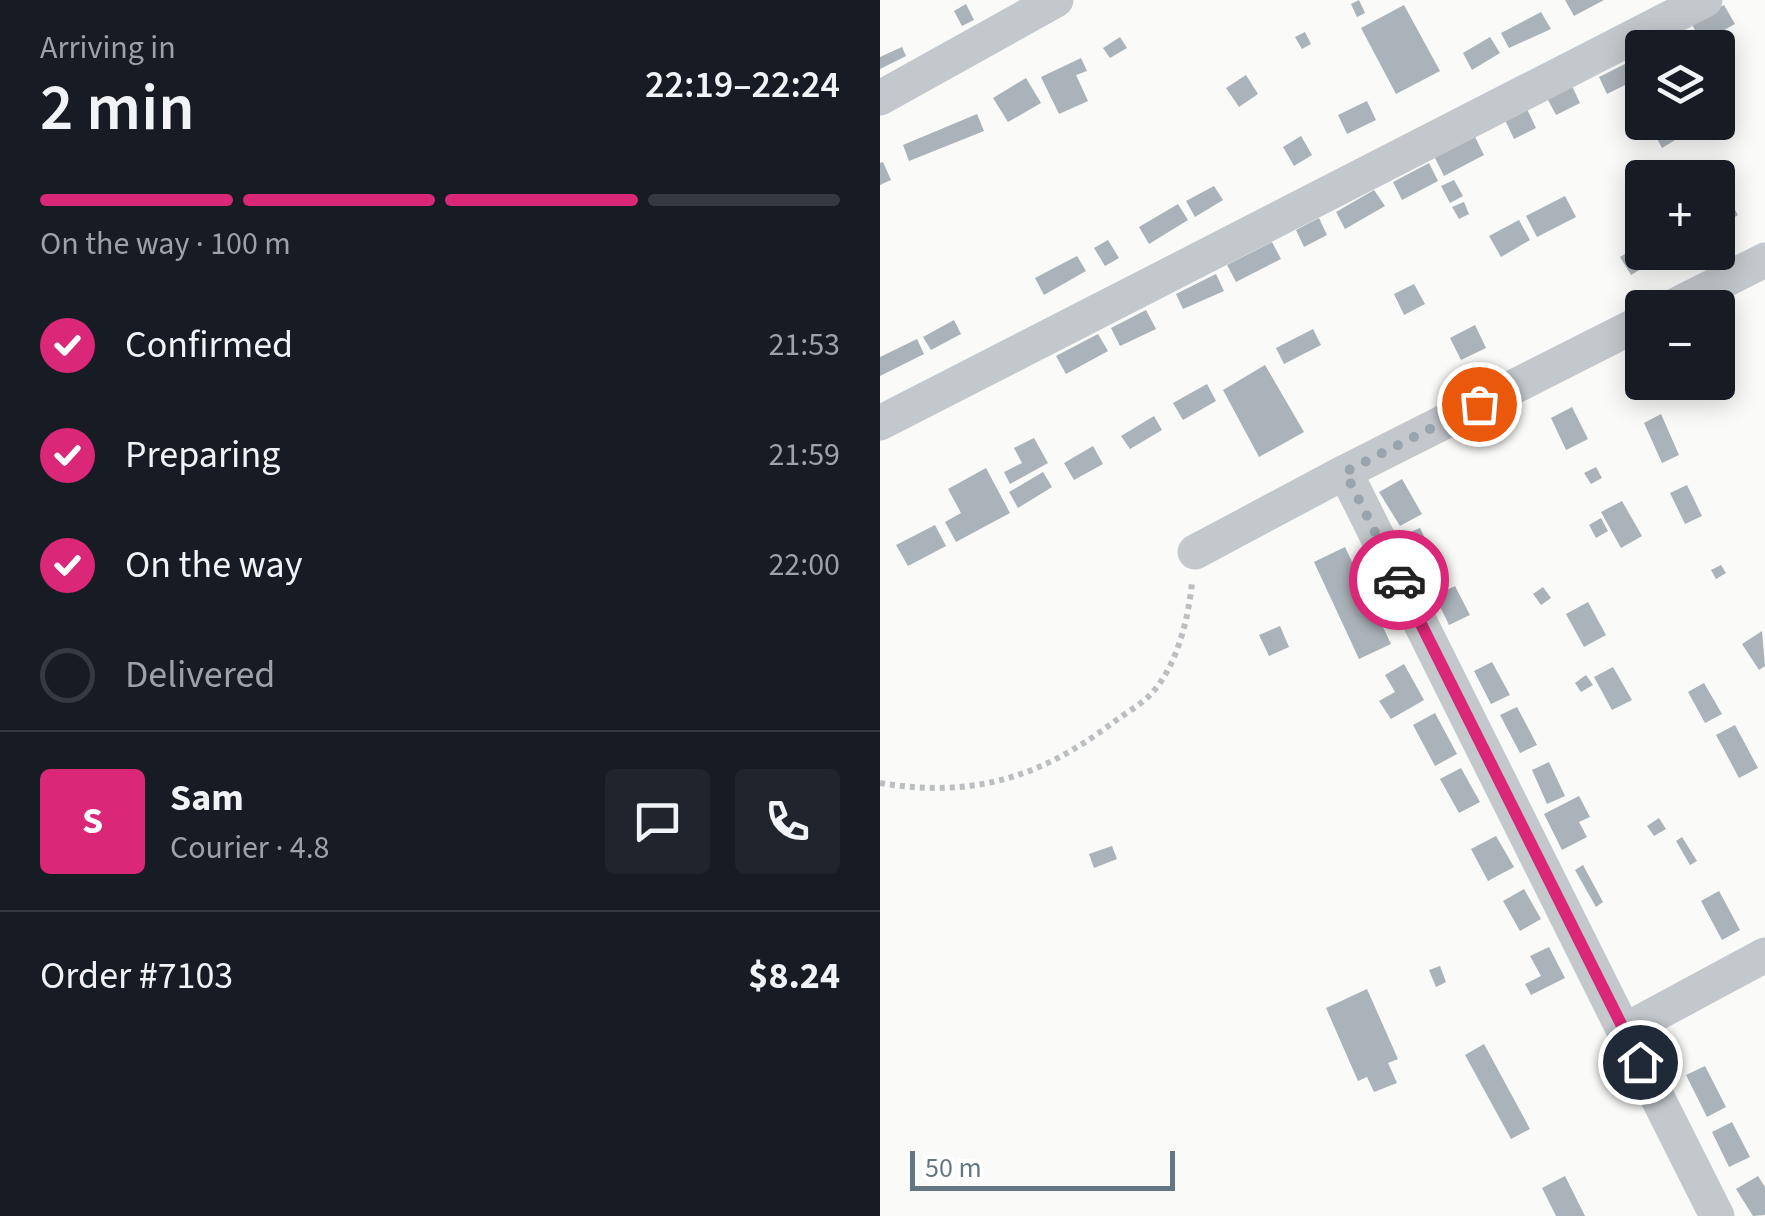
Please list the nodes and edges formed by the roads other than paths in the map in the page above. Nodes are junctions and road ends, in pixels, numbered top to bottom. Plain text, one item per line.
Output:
1 (1056, 0) edge
2 (1705, 0) edge
3 (880, 98) edge
4 (1765, 260) edge
5 (1706, 290) edge
6 (1625, 331) edge
7 (880, 424) edge
8 (1345, 472) junction
9 (1195, 552) road end
10 (1765, 955) edge
11 (1624, 1032) junction
12 (1717, 1216) edge

1 - 3 street
2 - 7 street
4 - 5 street
6 - 8 street
8 - 9 street
8 - 11 street
10 - 11 street
11 - 12 street

